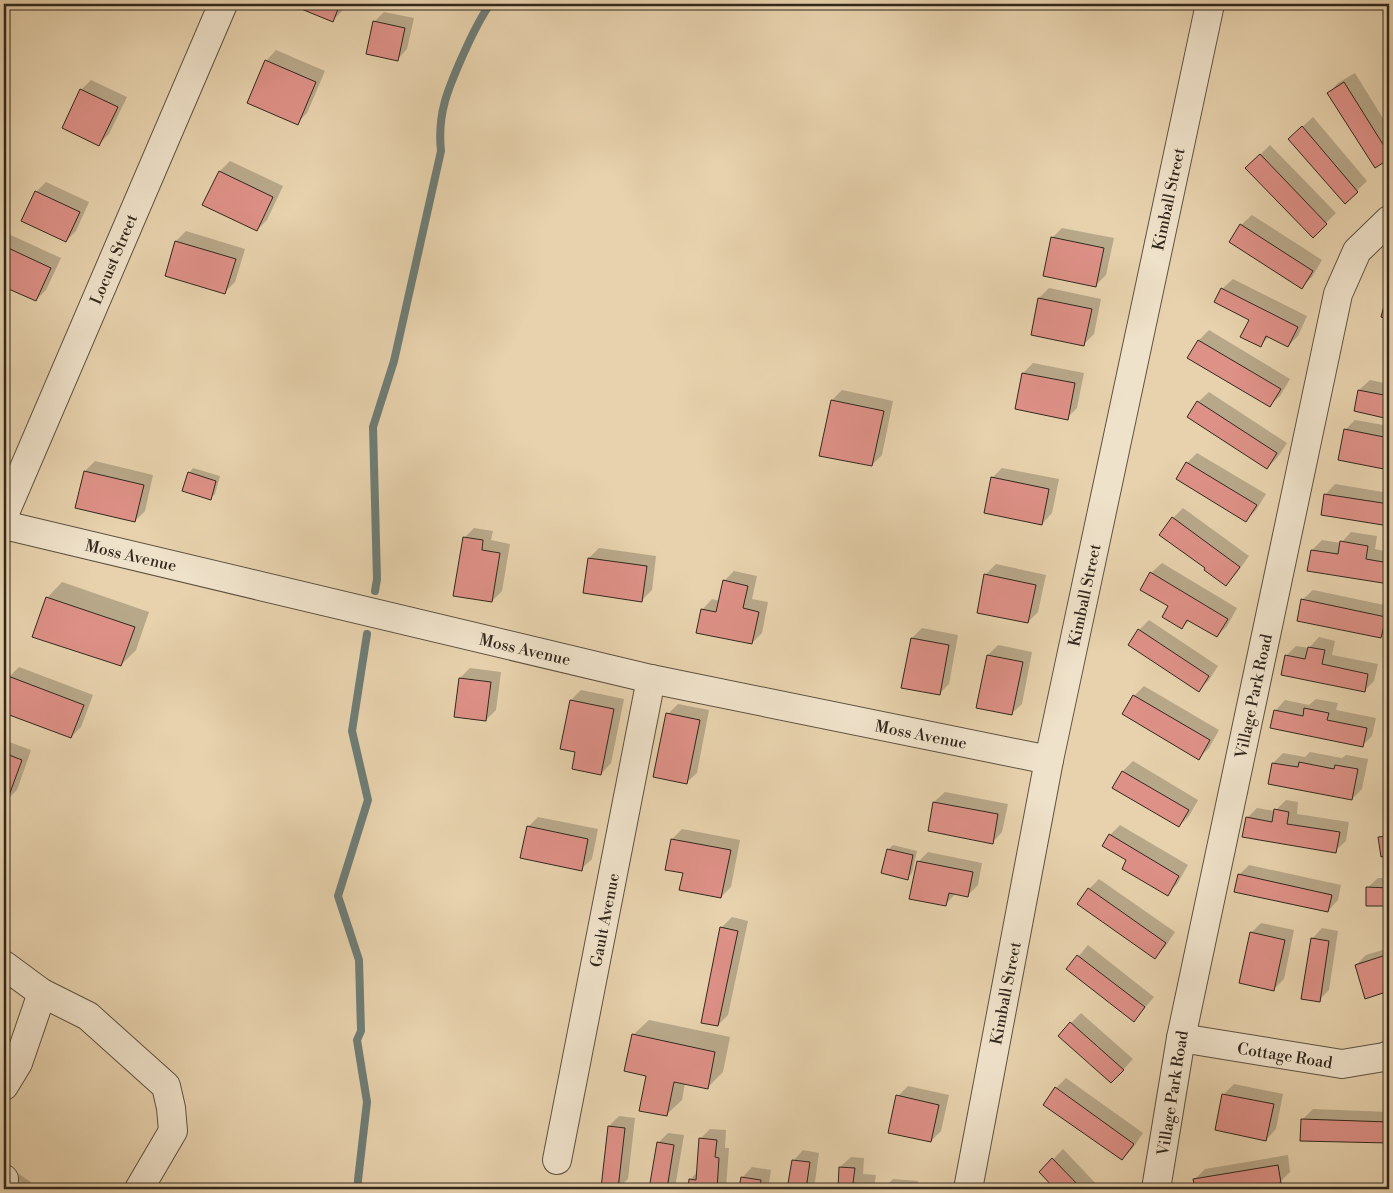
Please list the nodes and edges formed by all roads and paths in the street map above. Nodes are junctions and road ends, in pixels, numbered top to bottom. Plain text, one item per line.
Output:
1 (223, 4) edge
2 (1210, 4) edge
3 (1389, 220) edge
4 (4, 515) edge
5 (4, 525) edge
6 (651, 679) junction
7 (1049, 760) junction
8 (4, 965) edge
9 (42, 993) junction
10 (1181, 1038) junction
11 (14, 1042) edge
12 (1389, 1055) edge
13 (4, 1086) edge
14 (557, 1160) dead end
15 (139, 1189) edge
16 (968, 1189) edge
17 (1156, 1189) edge

1 - 4 street, Locust Street
2 - 7 street, Kimball Street
3 - 10 street, Village Park Road
5 - 6 street, Moss Avenue
6 - 7 street, Moss Avenue
6 - 14 street, Gault Avenue
7 - 16 street, Kimball Street
8 - 9 street
9 - 11 street
9 - 15 street
10 - 12 street, Cottage Road
10 - 17 street, Village Park Road
11 - 13 street

